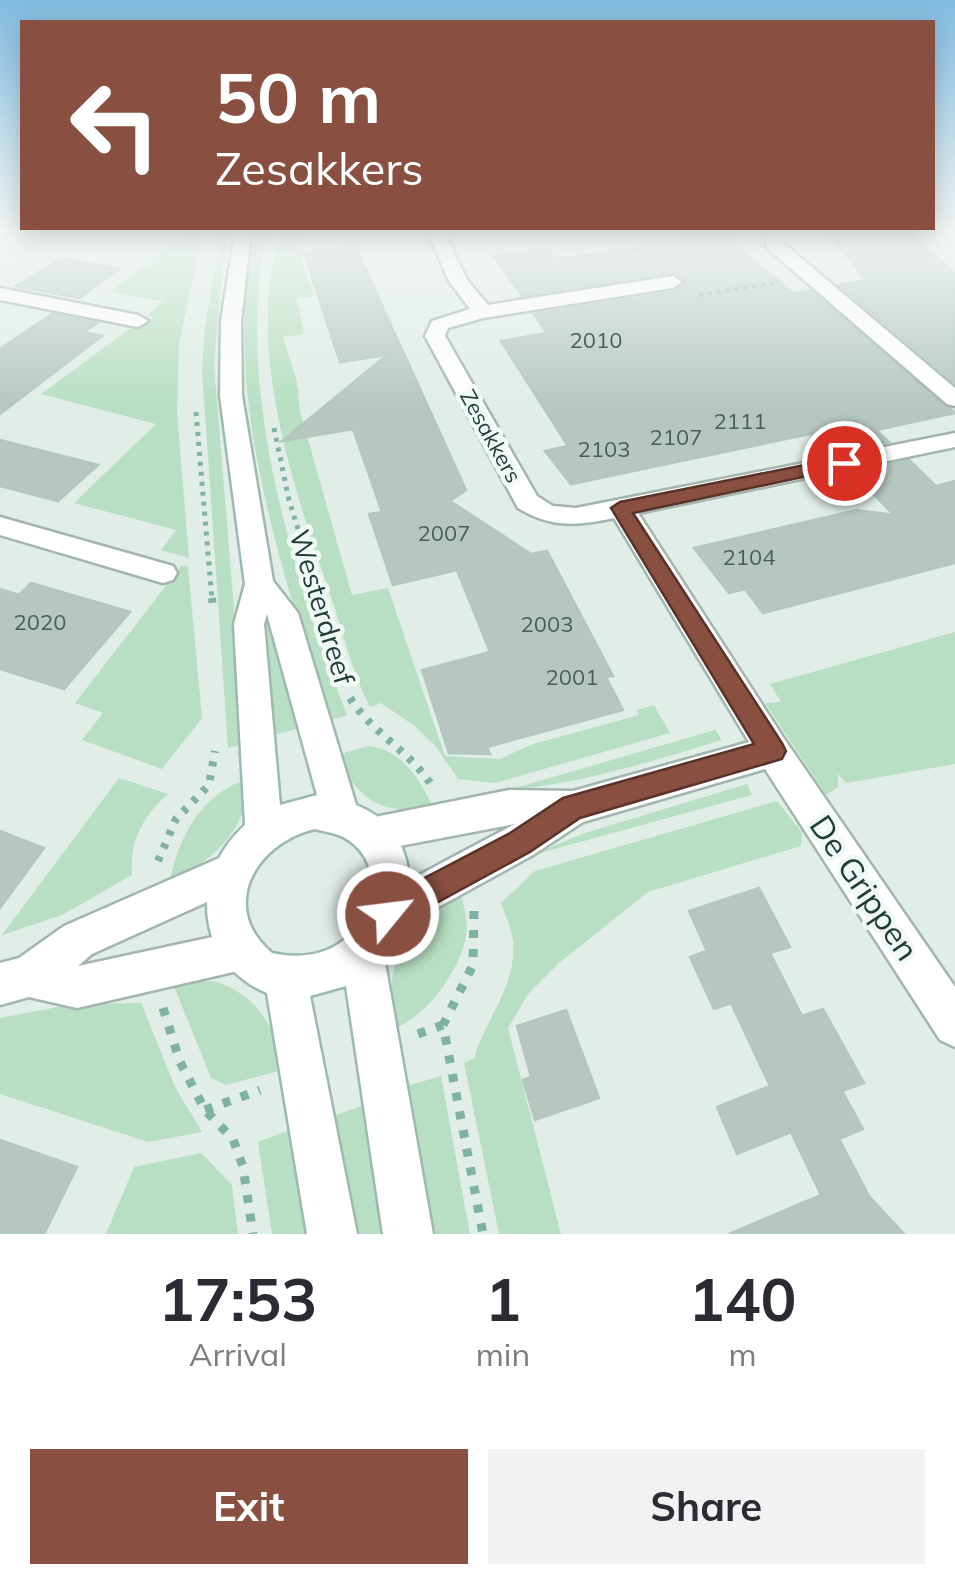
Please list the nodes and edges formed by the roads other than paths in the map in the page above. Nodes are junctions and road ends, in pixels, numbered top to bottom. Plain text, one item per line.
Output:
1 (235, 290) edge
2 (465, 290) edge
3 (628, 290) edge
4 (826, 290) edge
5 (4, 298) edge
6 (483, 312) junction
7 (138, 321) dead end
8 (955, 400) edge
9 (955, 440) edge
10 (620, 508) junction
11 (0, 526) edge
12 (163, 573) dead end
13 (259, 584) junction
14 (772, 751) junction
15 (573, 808) junction
16 (357, 824) junction
17 (264, 832) junction
18 (234, 871) junction
19 (388, 914) junction
20 (240, 952) junction
21 (362, 952) junction
22 (285, 978) junction
23 (15, 980) edge
24 (955, 1024) edge
25 (332, 1234) edge
26 (408, 1234) edge

1 - 13 street, Westerdreef
2 - 6 street
3 - 6 street, Zesakkers
4 - 8 street
5 - 7 street
6 - 10 street, Zesakkers
9 - 10 street, Zesakkers
10 - 14 street
11 - 12 street
13 - 16 street, Westerdreef
13 - 17 street, Westerdreef
14 - 15 street
14 - 24 street, De Grippen
15 - 16 street
15 - 19 street
16 - 17 street
16 - 19 street
17 - 18 street
18 - 20 street
18 - 23 street
19 - 21 street
20 - 22 street
20 - 23 street
21 - 22 street
21 - 26 street
22 - 25 street

